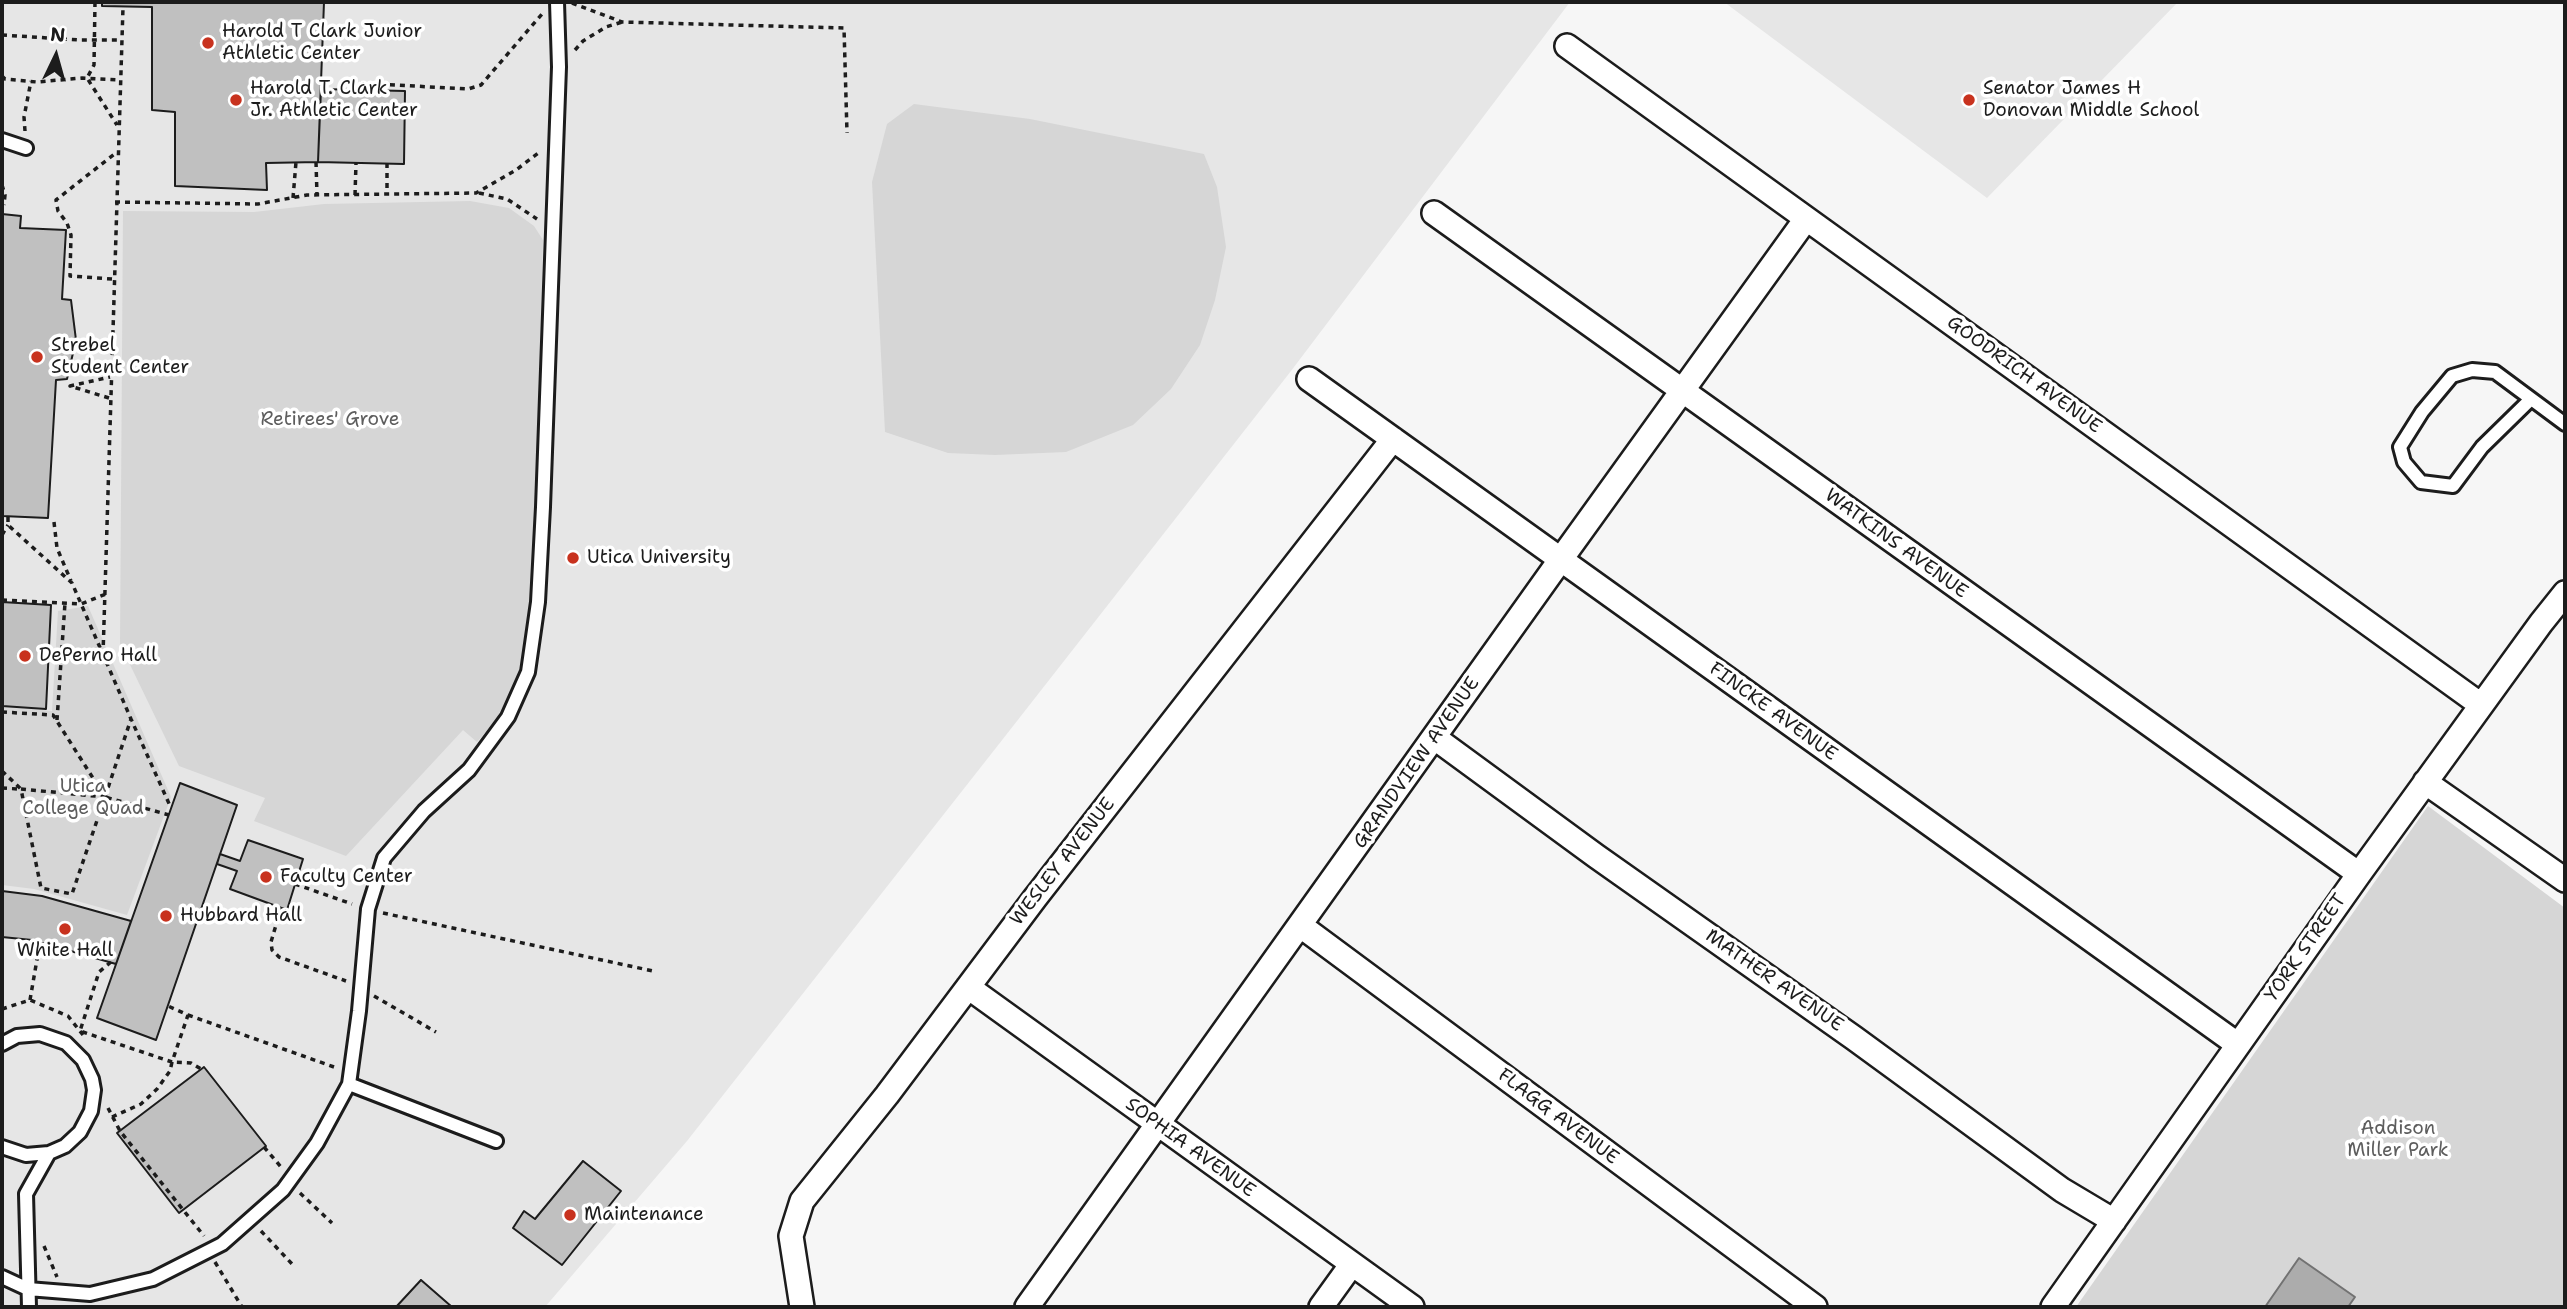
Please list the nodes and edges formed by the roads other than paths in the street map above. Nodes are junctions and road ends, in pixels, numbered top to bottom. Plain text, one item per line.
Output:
1 (557, 2) edge
2 (1567, 46) dead end
3 (2, 141) edge
4 (26, 148) road end
5 (1434, 213) dead end
6 (1806, 219) junction
7 (1309, 379) dead end
8 (1682, 390) junction
9 (2531, 399) junction
10 (2565, 424) edge
11 (1394, 439) junction
12 (1561, 559) junction
13 (2565, 593) edge
14 (2481, 705) junction
15 (1435, 738) junction
16 (2425, 782) junction
17 (2359, 874) junction
18 (2565, 880) edge
19 (1301, 926) junction
20 (968, 987) junction
21 (2, 1044) edge
22 (2237, 1044) junction
23 (349, 1084) junction
24 (1158, 1125) junction
25 (496, 1141) dead end
26 (2, 1147) edge
27 (49, 1153) junction
28 (2114, 1222) junction
29 (1352, 1264) junction
30 (2, 1278) edge
31 (27, 1289) junction
32 (29, 1307) edge
33 (802, 1307) edge
34 (1027, 1307) edge
35 (1321, 1307) edge
36 (1412, 1307) edge
37 (1815, 1307) edge
38 (2053, 1307) edge

1 - 23 lane
2 - 6 street, GOODRICH AVENUE
3 - 4 lane
5 - 8 street, WATKINS AVENUE
6 - 8 street, GRANDVIEW AVENUE
6 - 14 street, GOODRICH AVENUE
7 - 11 street, FINCKE AVENUE
8 - 12 street, GRANDVIEW AVENUE
8 - 17 street, WATKINS AVENUE
9 - 9 lane
9 - 10 lane
11 - 12 street, FINCKE AVENUE
11 - 20 street, WESLEY AVENUE
12 - 15 street, GRANDVIEW AVENUE
12 - 22 street, FINCKE AVENUE
13 - 14 street, YORK STREET
14 - 16 street, YORK STREET
15 - 19 street, GRANDVIEW AVENUE
15 - 28 street, MATHER AVENUE
16 - 17 street, YORK STREET
16 - 18 street
17 - 22 street, YORK STREET
19 - 24 street, GRANDVIEW AVENUE
19 - 37 street, FLAGG AVENUE
20 - 24 street, SOPHIA AVENUE
20 - 33 street, WESLEY AVENUE
21 - 27 lane
22 - 28 street, YORK STREET
23 - 25 lane
23 - 31 lane
24 - 29 street, SOPHIA AVENUE
24 - 34 street, GRANDVIEW AVENUE
26 - 27 lane
27 - 31 lane
28 - 38 street, YORK STREET
29 - 35 street
29 - 36 street, SOPHIA AVENUE
30 - 31 lane
31 - 32 lane

